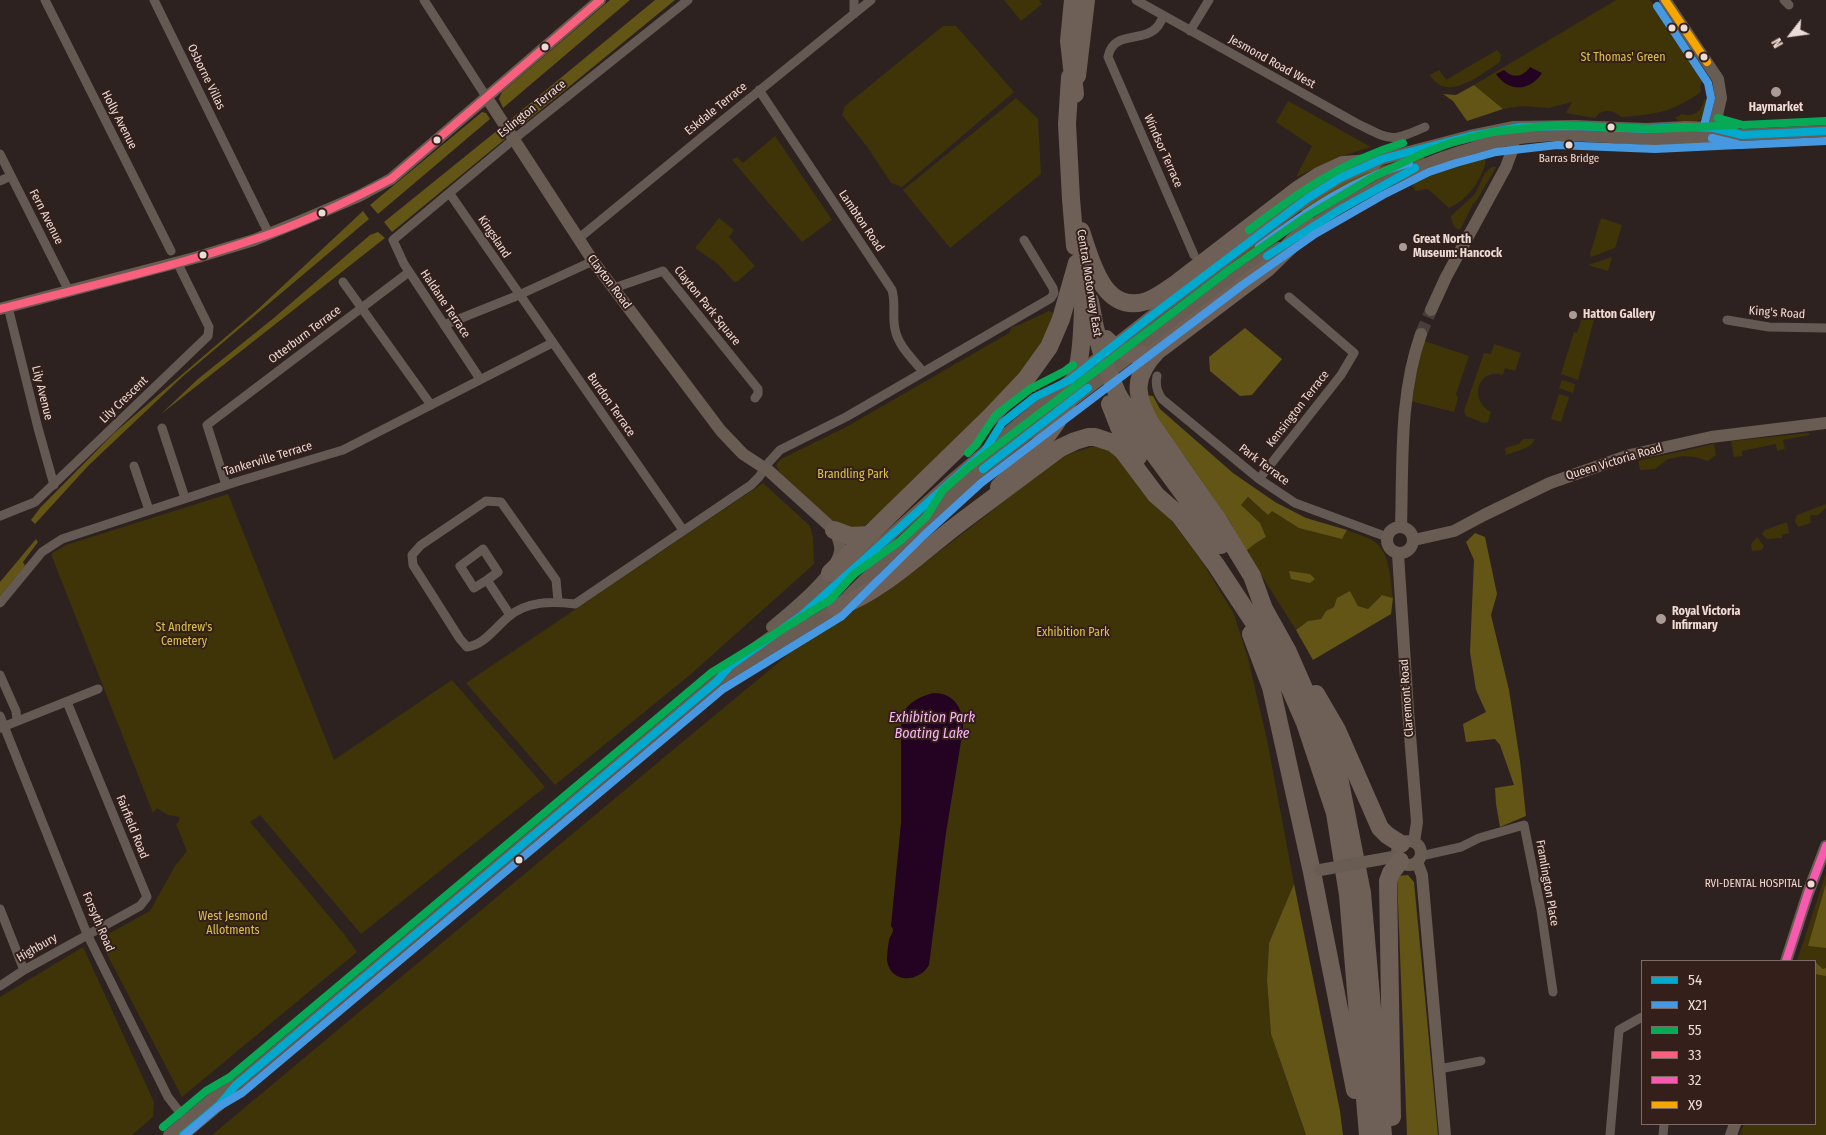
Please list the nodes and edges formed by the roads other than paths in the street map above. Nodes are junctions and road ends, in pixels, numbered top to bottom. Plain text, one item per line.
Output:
1 (45, 0) edge
2 (154, 0) edge
3 (424, 0) edge
4 (600, 0) edge
5 (688, 0) edge
6 (854, 0) edge
7 (871, 0) edge
8 (1072, 0) edge
9 (1078, 0) edge
10 (1086, 0) edge
11 (1136, 0) edge
12 (1209, 0) edge
13 (1665, 0) edge
14 (854, 14) junction
15 (1164, 16) junction
16 (1190, 31) junction
17 (760, 90) junction
18 (1075, 94) junction
19 (487, 98) junction
20 (1067, 124) junction
21 (1575, 126) junction
22 (1425, 127) dead end
23 (1714, 128) junction
24 (1825, 130) edge
25 (1514, 133) junction
26 (510, 134) junction
27 (1738, 135) junction
28 (1470, 136) junction
29 (1690, 138) junction
30 (0, 154) edge
31 (1372, 163) junction
32 (11, 176) junction
33 (0, 181) edge
34 (450, 194) junction
35 (1310, 226) junction
36 (1081, 231) junction
37 (269, 234) junction
38 (578, 239) junction
39 (393, 240) joint
40 (1024, 240) dead end
41 (171, 250) dead end
42 (1194, 255) dead end
43 (593, 261) junction
44 (177, 262) junction
45 (1080, 262) junction
46 (409, 272) junction
47 (343, 282) dead end
48 (614, 288) junction
49 (70, 291) junction
50 (519, 295) junction
51 (1081, 295) junction
52 (1289, 297) dead end
53 (4, 308) edge
54 (362, 308) junction
55 (1431, 310) tunnel mouth
56 (1727, 320) dead end
57 (444, 325) junction
58 (1826, 328) edge
59 (1421, 334) tunnel mouth
60 (552, 342) junction
61 (1150, 353) junction
62 (923, 372) junction
63 (1157, 376) dead end
64 (480, 379) junction
65 (755, 398) dead end
66 (1114, 400) junction
67 (431, 405) junction
68 (1826, 423) edge
69 (162, 428) dead end
70 (134, 466) dead end
71 (765, 468) junction
72 (972, 470) junction
73 (1259, 479) junction
74 (958, 482) junction
75 (54, 485) junction
76 (226, 485) junction
77 (185, 498) junction
78 (982, 504) junction
79 (149, 510) junction
80 (1179, 515) junction
81 (0, 516) edge
82 (1401, 527) junction
83 (683, 530) junction
84 (834, 530) junction
85 (870, 535) junction
86 (1387, 537) junction
87 (1414, 540) junction
88 (1398, 554) junction
89 (1228, 558) junction
90 (830, 573) junction
91 (487, 580) junction
92 (1244, 583) junction
93 (558, 601) junction
94 (0, 603) edge
95 (836, 608) junction
96 (510, 615) junction
97 (1288, 652) junction
98 (730, 666) junction
99 (0, 675) edge
100 (718, 680) junction
101 (98, 689) dead end
102 (67, 702) junction
103 (0, 716) edge
104 (17, 720) junction
105 (2, 727) edge
106 (1826, 846) edge
107 (1409, 853) junction
108 (1316, 871) junction
109 (0, 909) edge
110 (88, 934) junction
111 (1786, 960) edge
112 (24, 970) junction
113 (0, 986) edge
114 (1552, 992) dead end
115 (1641, 1018) edge
116 (1481, 1061) dead end
117 (1439, 1069) junction
118 (187, 1128) edge
119 (169, 1135) edge
120 (1364, 1135) edge
121 (1368, 1135) edge
122 (1383, 1135) edge
123 (1392, 1135) edge
124 (1445, 1135) edge
125 (1610, 1135) edge

1 - 41 street, Holly Avenue
2 - 37 street, Osborne Villas
3 - 19 street, Clayton Road
4 - 19 main road
5 - 26 street, Eslington Terrace
6 - 14 street
7 - 14 street, Eskdale Terrace
8 - 18 highway, bridge
8 - 20 highway
9 - 20 highway, Central Motorway East
10 - 18 highway, Central Motorway East, bridge
11 - 15 street, Jesmond Road West
12 - 16 street
13 - 23 main road
14 - 17 street, Eskdale Terrace
15 - 16 street, Jesmond Road West
15 - 42 street, Windsor Terrace
16 - 22 street, Jesmond Road West
17 - 38 street, Eskdale Terrace
17 - 62 street, Lambton Road
18 - 36 highway, Central Motorway East
19 - 26 main road, Clayton Road
19 - 37 main road
20 - 45 highway, Central Motorway East
21 - 23 main road
21 - 25 main road
21 - 28 main road
23 - 27 main road
23 - 29 main road
24 - 27 main road
25 - 28 main road
25 - 29 main road
25 - 35 main road
25 - 55 main road
26 - 34 street, Eslington Terrace
26 - 38 main road, Clayton Road
27 - 29 main road
28 - 31 main road
30 - 32 street, Fern Avenue
31 - 36 highway
31 - 72 main road
32 - 33 street
32 - 49 street, Fern Avenue
34 - 39 street, Eslington Terrace
34 - 50 street, Kingsland
35 - 61 highway
35 - 72 main road
36 - 45 highway, Central Motorway East
37 - 44 main road
38 - 43 main road, Clayton Road
39 - 46 street, Haldane Terrace
40 - 62 street
43 - 48 main road, Clayton Road
43 - 50 street
44 - 49 main road
44 - 75 street, Lily Crescent
45 - 51 highway, Central Motorway East
45 - 66 highway, Central Motorway East, bridge
45 - 78 highway, bridge
45 - 85 highway
46 - 54 street, Otterburn Terrace
46 - 57 street, Haldane Terrace
47 - 54 street
48 - 65 street, Clayton Park Square
48 - 71 main road, Clayton Road
49 - 53 main road
50 - 57 street
50 - 60 street, Burdon Terrace
51 - 61 highway, bridge
51 - 66 highway, Central Motorway East
52 - 73 street, Kensington Terrace
53 - 75 street, Lily Avenue
54 - 67 street
54 - 76 street, Otterburn Terrace
56 - 58 street, King's Road
57 - 64 street, Haldane Terrace
59 - 82 main road
60 - 64 street, Tankerville Terrace
60 - 83 street, Burdon Terrace
61 - 89 highway
62 - 71 street
63 - 73 street, Park Terrace
64 - 67 street, Tankerville Terrace
66 - 80 highway, Central Motorway East
66 - 89 highway, Central Motorway East
67 - 76 street, Tankerville Terrace
68 - 87 main road, Queen Victoria Road
69 - 77 street
70 - 79 street
71 - 83 street
71 - 84 main road, Clayton Road
72 - 74 main road
73 - 86 street, Park Terrace
74 - 95 main road
74 - 98 main road
75 - 81 street, Lily Crescent
76 - 77 street, Tankerville Terrace
77 - 79 street, Tankerville Terrace
78 - 80 highway
78 - 95 highway
79 - 94 street, Tankerville Terrace
80 - 89 highway
82 - 86 main road
82 - 87 main road
83 - 93 street
84 - 85 highway
84 - 90 main road
85 - 90 highway
86 - 88 main road
87 - 88 main road
88 - 107 main road, Claremont Road
89 - 92 highway
89 - 92 highway
90 - 98 main road
91 - 91 street
91 - 96 street
92 - 97 highway
92 - 108 highway
92 - 121 highway
93 - 96 street
93 - 96 street
95 - 100 main road
97 - 107 highway
97 - 122 highway
98 - 100 main road
99 - 104 street
100 - 118 main road
101 - 102 street
102 - 104 street
102 - 110 street, Fairfield Road
103 - 105 street, Forsyth Road
104 - 105 street
105 - 110 street, Forsyth Road
106 - 111 main road
107 - 108 main road, bridge
107 - 114 street, Framlington Place
107 - 117 main road, Claremont Road
107 - 123 highway
108 - 120 highway
109 - 112 street
110 - 112 street, Highbury
110 - 118 street, Forsyth Road
112 - 113 street, Highbury
115 - 125 street
116 - 117 street
117 - 124 main road, Claremont Road
118 - 119 main road

